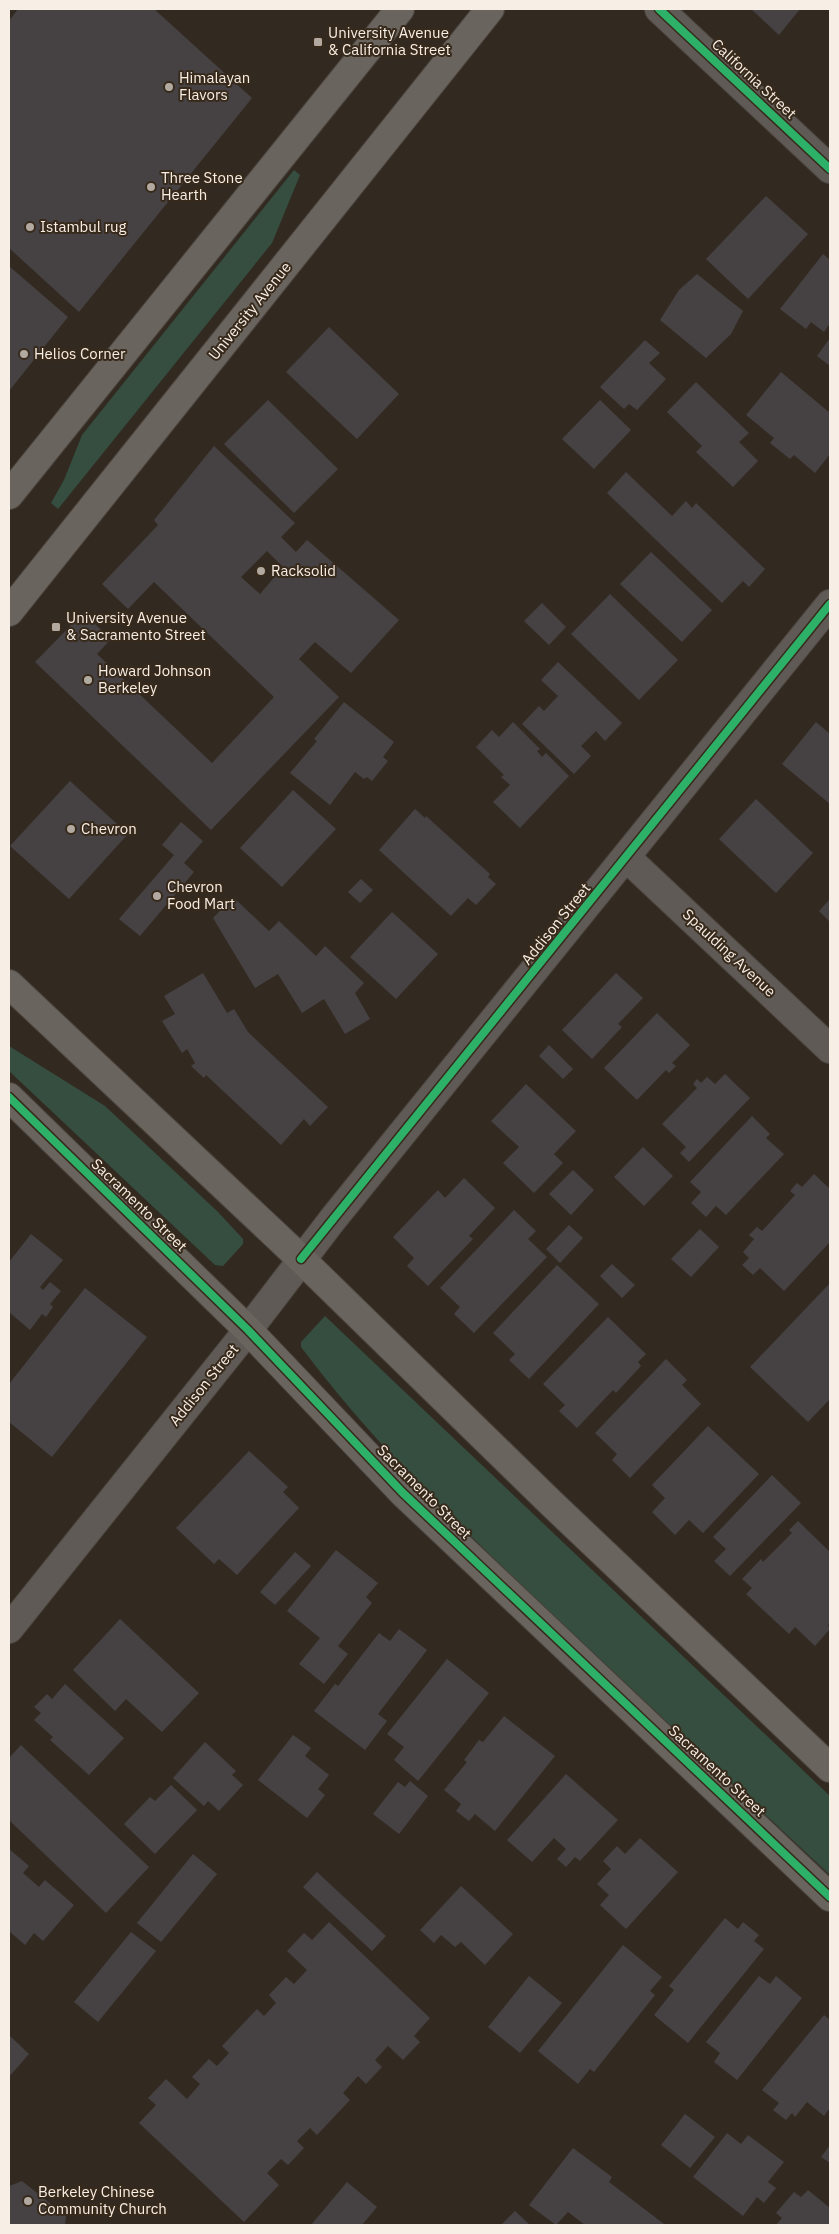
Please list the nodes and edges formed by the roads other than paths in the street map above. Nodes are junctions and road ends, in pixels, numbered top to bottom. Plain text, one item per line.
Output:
1 (400, 9) edge
2 (490, 9) edge
3 (659, 9) edge
4 (830, 169) edge
5 (9, 495) edge
6 (830, 604) edge
7 (9, 612) edge
8 (627, 858) junction
9 (9, 984) edge
10 (830, 1049) edge
11 (9, 1097) edge
12 (302, 1259) junction
13 (248, 1330) junction
14 (9, 1629) edge
15 (830, 1768) edge
16 (830, 1897) edge

1 - 5 street
2 - 7 street, University Avenue
3 - 4 street, California Street
6 - 8 street, Addison Street
8 - 10 street, Spaulding Avenue
8 - 12 street, Addison Street
9 - 12 street
11 - 13 street, Sacramento Street
12 - 13 street, Addison Street
12 - 15 street
13 - 14 street, Addison Street
13 - 16 street, Sacramento Street

